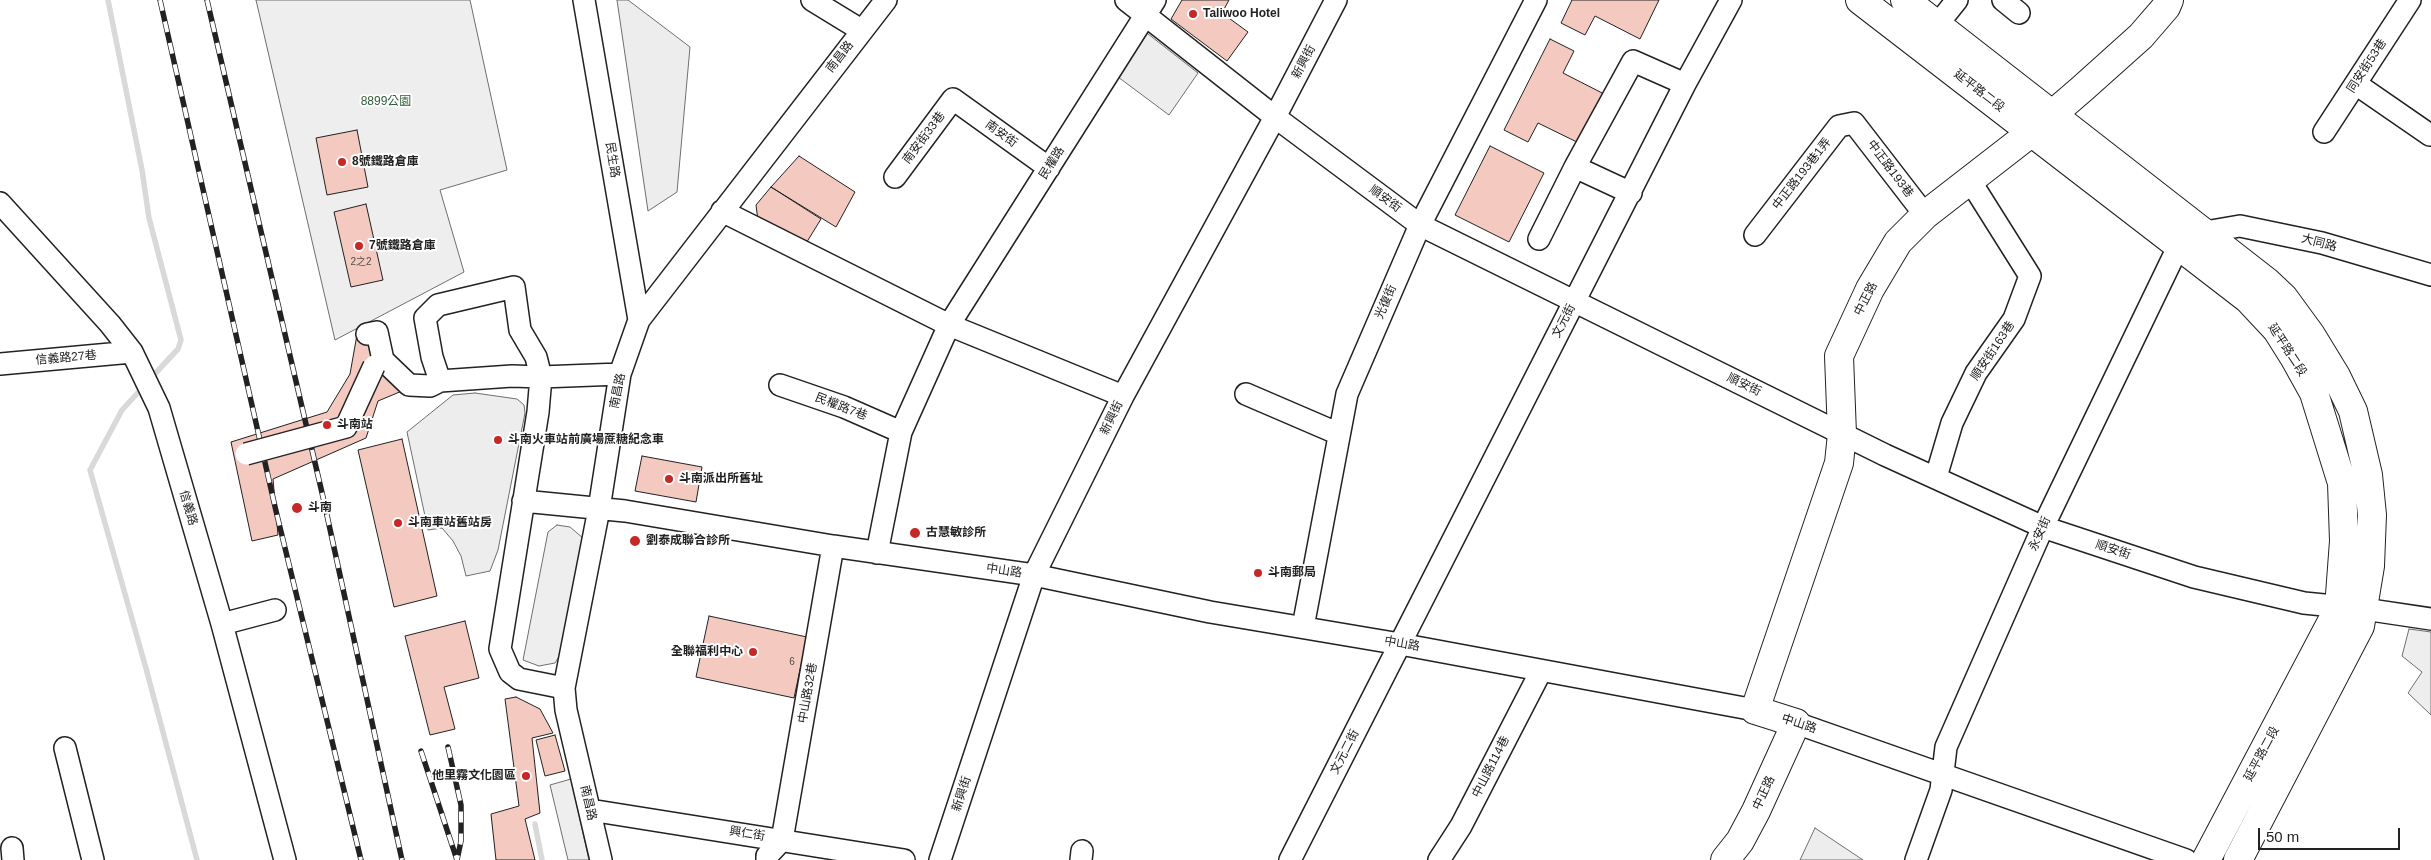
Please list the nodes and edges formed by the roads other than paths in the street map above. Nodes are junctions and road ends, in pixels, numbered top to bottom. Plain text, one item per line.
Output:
1 (584, 0) edge
2 (812, 0) edge
3 (886, 0) edge
4 (1126, 0) edge
5 (1336, 0) edge
6 (1731, 0) edge
7 (1860, 0) edge
8 (1905, 0) edge
9 (1956, 0) edge
10 (2169, 0) edge
11 (2410, 0) edge
12 (1528, 3) edge
13 (1150, 8) edge
14 (1937, 25) junction
15 (862, 30) junction
16 (1685, 84) junction
17 (2356, 84) junction
18 (953, 99) joint
19 (2053, 114) junction
20 (1275, 117) junction
21 (1854, 123) joint
22 (2032, 132) junction
23 (2324, 132) dead end
24 (2430, 134) edge
25 (1575, 167) junction
26 (1048, 168) junction
27 (894, 177) dead end
28 (1969, 179) junction
29 (1631, 193) junction
30 (0, 203) edge
31 (722, 211) junction
32 (1925, 215) junction
33 (1420, 225) junction
34 (2206, 232) junction
35 (1755, 235) dead end
36 (1539, 239) dead end
37 (2179, 245) junction
38 (2431, 275) edge
39 (1574, 301) junction
40 (639, 320) junction
41 (949, 325) junction
42 (367, 334) dead end
43 (132, 352) junction
44 (0, 364) edge
45 (374, 366) dead end
46 (620, 374) junction
47 (540, 377) junction
48 (440, 381) junction
49 (780, 385) dead end
50 (1246, 394) dead end
51 (1123, 396) junction
52 (901, 432) junction
53 (1339, 434) junction
54 (1842, 434) junction
55 (246, 454) dead end
56 (1936, 477) junction
57 (523, 501) junction
58 (599, 509) junction
59 (2043, 527) junction
60 (833, 546) junction
61 (877, 553) junction
62 (1034, 576) junction
63 (2352, 608) junction
64 (275, 610) dead end
65 (2431, 619) edge
66 (222, 624) junction
67 (1303, 627) junction
68 (1400, 644) junction
69 (1541, 671) junction
70 (564, 688) junction
71 (1755, 710) junction
72 (1796, 723) junction
73 (65, 748) dead end
74 (1943, 774) junction
75 (590, 810) junction
76 (782, 840) junction
77 (93, 860) edge
78 (285, 860) edge
79 (601, 860) edge
80 (767, 860) edge
81 (904, 860) edge
82 (940, 860) edge
83 (1290, 860) edge
84 (1438, 860) edge
85 (1725, 860) edge
86 (1916, 860) edge
87 (2186, 860) edge
88 (2206, 860) edge
89 (2238, 860) edge

1 - 40 street, 民生路
2 - 15 street
3 - 15 street, 南昌路
4 - 13 street, 順安街
5 - 20 street, 新興街
6 - 16 street, 文元街
7 - 22 main road, 延平路二段
8 - 14 main road, 延平路二段
9 - 14 street
10 - 19 main road, 中正路
11 - 17 street, 同安街53巷
12 - 33 street, 光復街
13 - 20 street, 順安街
13 - 26 street, 民權路
14 - 19 main road, 延平路二段
15 - 31 street, 南昌路
16 - 25 street
16 - 29 street, 文元街
17 - 23 street, 同安街53巷
17 - 24 street
18 - 26 street, 南安街
18 - 27 street, 南安街33巷
19 - 22 main road, 中正路
19 - 34 main road, 延平路二段
20 - 33 street, 順安街
20 - 51 street, 新興街
21 - 32 street, 中正路193巷
21 - 35 street, 中正路193巷1弄
22 - 28 main road, 中正路
22 - 37 main road, 延平路二段
25 - 29 street
25 - 36 street
26 - 41 street, 民權路
28 - 32 main road, 中正路
28 - 56 street, 順安街163巷
29 - 39 street, 文元街
30 - 43 street, 信義路
31 - 40 street, 南昌路
31 - 41 street
32 - 54 main road, 中正路
33 - 39 street, 順安街
33 - 53 street, 光復街
34 - 37 street
34 - 38 street, 大同路
34 - 63 main road, 延平路二段
37 - 59 street, 永安街
37 - 63 main road, 延平路二段
39 - 54 street, 順安街
39 - 68 street, 文元街
40 - 46 street, 南昌路
41 - 51 street
41 - 52 street, 民權路
42 - 48 street
43 - 44 street, 信義路27巷
43 - 66 street, 信義路
45 - 55 street, bridge
46 - 47 street
46 - 58 street, 南昌路
47 - 48 street
47 - 48 street
47 - 57 street
49 - 52 street, 民權路7巷
50 - 53 street
51 - 62 street, 新興街
52 - 61 street, 民權路
53 - 67 street, 光復街
54 - 56 street, 順安街
54 - 71 main road, 中正路
56 - 59 street, 順安街
57 - 58 street, 中山路
57 - 70 street
58 - 60 street, 中山路
58 - 70 street, 南昌路
59 - 63 street, 順安街
59 - 74 street, 永安街
60 - 61 street, 中山路
60 - 76 street, 中山路32巷
61 - 62 street, 中山路
62 - 67 street, 中山路
62 - 82 street, 新興街
63 - 65 street, 順安街
63 - 88 main road, 延平路二段
63 - 89 main road, 延平路二段
64 - 66 street
66 - 78 street, 信義路
67 - 68 street, 中山路
68 - 69 street, 中山路
68 - 83 street, 文元二街
69 - 71 street, 中山路
69 - 84 street, 中山路114巷
70 - 75 street, 南昌路
71 - 72 main road, 中山路
72 - 74 street, 中山路
72 - 85 main road, 中正路
73 - 77 street
74 - 86 street, 永安街
74 - 87 street, 中山路
75 - 76 street, 興仁街
75 - 79 street, 南昌路
76 - 80 street
76 - 81 street, 興仁街

